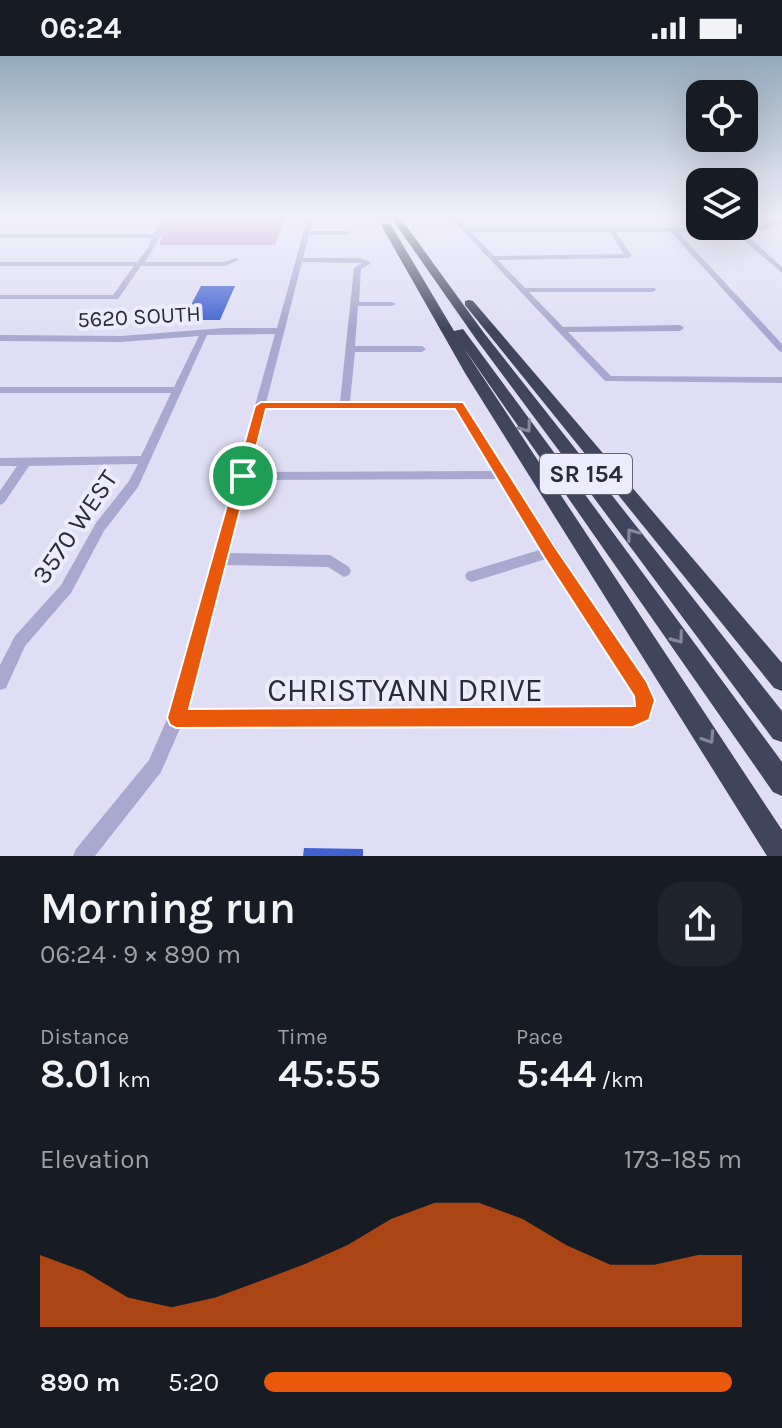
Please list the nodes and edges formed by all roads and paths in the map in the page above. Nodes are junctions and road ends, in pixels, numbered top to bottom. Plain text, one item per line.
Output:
1 (148, 253) edge
2 (302, 253) edge
3 (408, 253) edge
4 (410, 253) edge
5 (415, 253) edge
6 (417, 253) edge
7 (488, 253) edge
8 (630, 253) edge
9 (694, 253) edge
10 (762, 253) edge
11 (492, 258) junction
12 (236, 260) dead end
13 (300, 260) junction
14 (0, 264) edge
15 (140, 264) junction
16 (782, 271) edge
17 (523, 290) junction
18 (652, 290) dead end
19 (0, 297) edge
20 (356, 304) junction
21 (392, 304) dead end
22 (680, 328) dead end
23 (562, 330) junction
24 (280, 331) junction
25 (204, 333) junction
26 (0, 338) edge
27 (351, 349) junction
28 (422, 349) dead end
29 (782, 349) edge
30 (782, 380) edge
31 (0, 390) edge
32 (177, 390) junction
33 (261, 406) junction
34 (345, 406) junction
35 (146, 460) junction
36 (0, 462) edge
37 (26, 462) junction
38 (502, 475) junction
39 (243, 476) junction
40 (0, 500) edge
41 (550, 552) junction
42 (221, 559) junction
43 (344, 571) dead end
44 (472, 576) dead end
45 (782, 680) edge
46 (0, 682) edge
47 (176, 718) junction
48 (782, 730) edge
49 (782, 783) edge
50 (763, 821) junction
51 (782, 843) edge
52 (782, 855) edge
53 (83, 856) edge

1 - 15 street
2 - 13 street
3 -> 50 highway
4 -> 49 highway, SR 154
48 -> 5 highway, SR 154
6 - 45 highway
7 - 11 street
8 - 11 street
9 - 29 street
10 - 16 street
11 - 17 street
12 - 15 street
13 - 20 street
13 - 24 street
14 - 15 street
15 - 19 street
17 - 18 street
17 - 23 street
20 - 21 street
20 - 27 street
22 - 23 street
23 - 30 street
24 - 25 street, 5620 SOUTH
24 - 33 street
25 - 26 street, 5620 SOUTH
25 - 32 street, 3570 WEST
27 - 28 street
27 - 34 street
31 - 32 street
32 - 35 street, 3570 WEST
33 - 34 street
33 - 39 street
34 - 38 street
35 - 37 street
35 - 46 street, 3570 WEST
36 - 37 street
37 - 40 street
38 - 39 street
38 - 41 street
39 - 42 street
41 - 44 street
41 - 47 street, CHRISTYANN DRIVE
42 - 43 street
42 - 47 street
47 - 53 street
50 - 51 highway
50 - 52 highway

